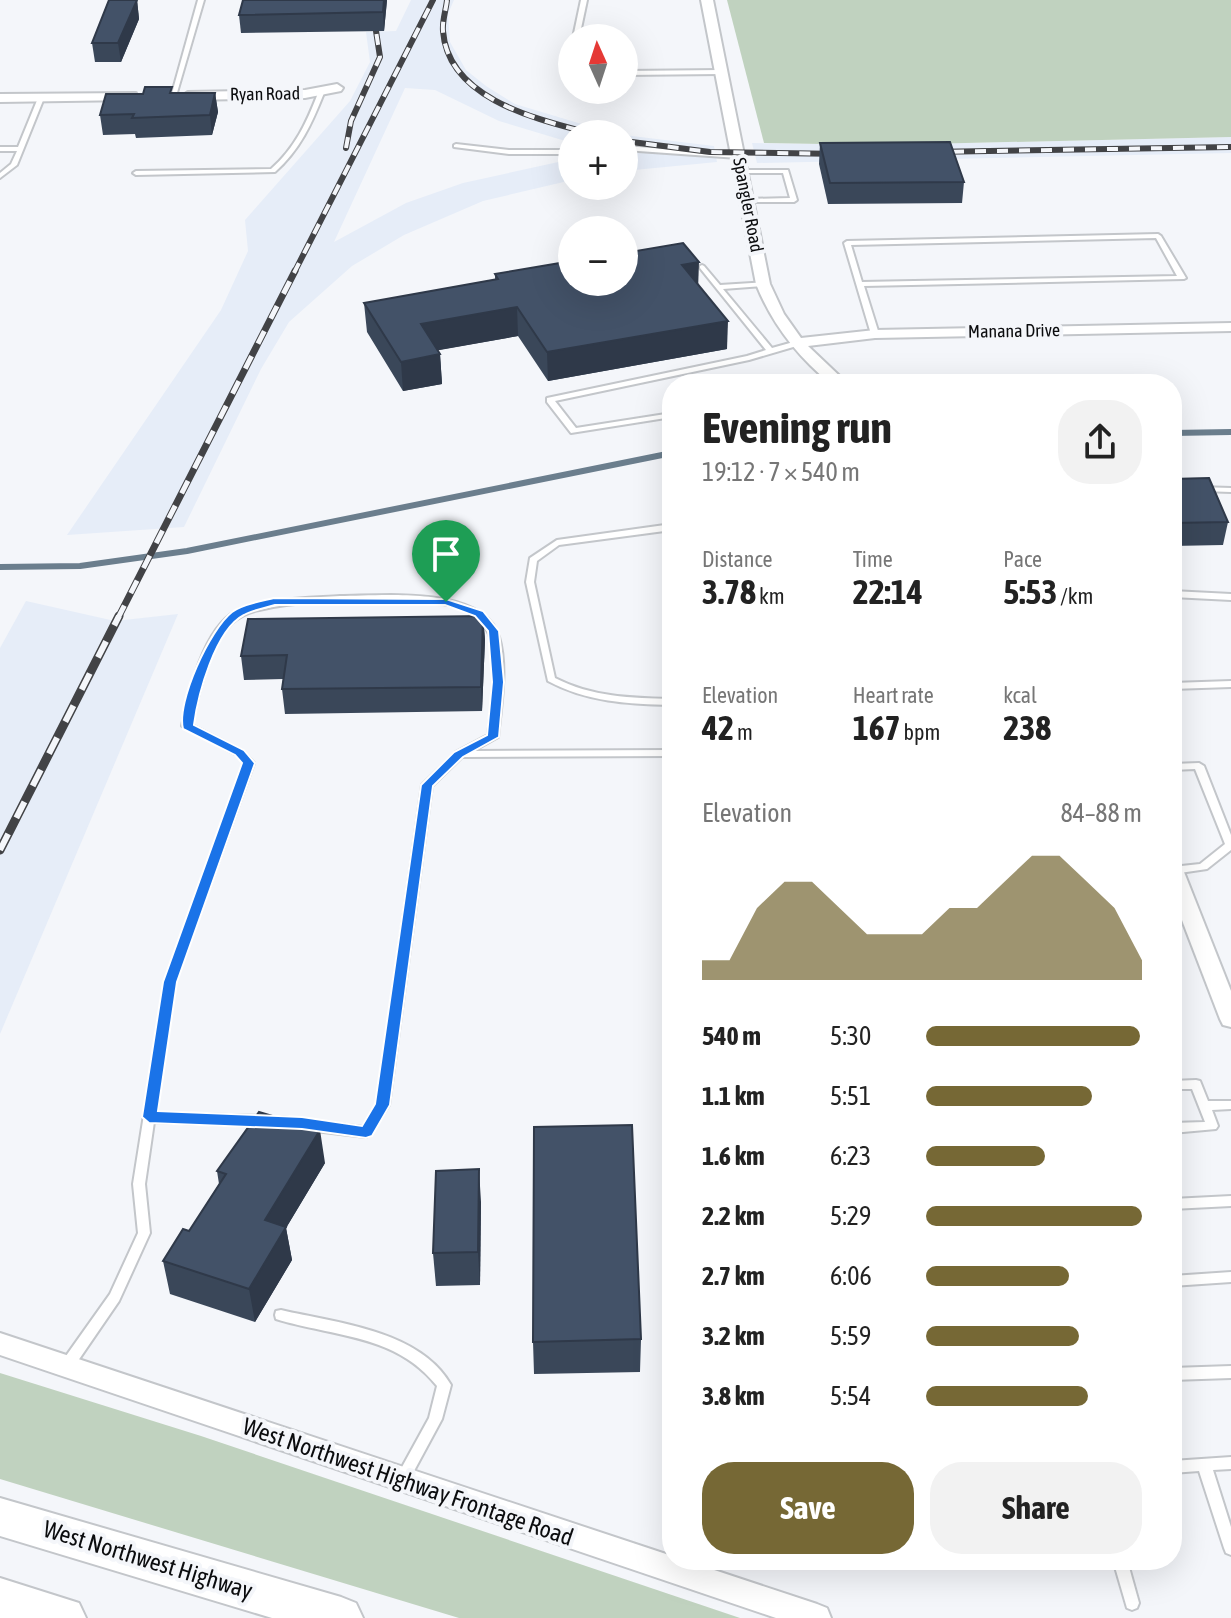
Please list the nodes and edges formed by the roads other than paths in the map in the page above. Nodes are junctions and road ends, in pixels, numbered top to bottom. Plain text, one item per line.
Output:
1 (201, 0) edge
2 (584, 0) edge
3 (707, 0) edge
4 (579, 24) edge
5 (721, 72) junction
6 (638, 73) edge
7 (337, 88) dead end
8 (321, 93) junction
9 (143, 96) edge
10 (158, 96) edge
11 (173, 96) junction
12 (0, 98) edge
13 (41, 98) junction
14 (456, 146) dead end
15 (0, 149) edge
16 (20, 149) junction
17 (638, 149) edge
18 (558, 152) edge
19 (738, 156) junction
20 (740, 172) junction
21 (136, 173) dead end
22 (0, 176) edge
23 (747, 201) junction
24 (702, 267) dead end
25 (763, 284) junction
26 (860, 284) junction
27 (719, 287) junction
28 (1231, 327) edge
29 (875, 334) junction
30 (797, 343) junction
31 (770, 351) junction
32 (673, 374) edge
33 (830, 374) edge
34 (662, 376) edge
35 (662, 417) edge
36 (1187, 488) edge
37 (1231, 490) edge
38 (662, 528) edge
39 (1182, 595) edge
40 (1231, 597) edge
41 (1231, 684) edge
42 (1182, 686) edge
43 (662, 702) edge
44 (662, 753) edge
45 (459, 754) junction
46 (1182, 767) edge
47 (1182, 868) edge
48 (1182, 888) edge
49 (1224, 981) edge
50 (1231, 1019) edge
51 (1182, 1085) edge
52 (1231, 1105) edge
53 (1205, 1106) junction
54 (149, 1117) junction
55 (1182, 1128) edge
56 (1231, 1201) edge
57 (1182, 1203) edge
58 (1231, 1277) edge
59 (1182, 1280) edge
60 (281, 1315) dead end
61 (0, 1344) edge
62 (66, 1367) junction
63 (1231, 1372) edge
64 (1182, 1374) edge
65 (1231, 1463) edge
66 (1204, 1465) junction
67 (1182, 1466) edge
68 (402, 1480) junction
69 (0, 1517) edge
70 (1231, 1548) edge
71 (662, 1566) edge
72 (673, 1570) edge
73 (1123, 1570) edge
74 (0, 1598) edge
75 (1132, 1603) dead end
76 (64, 1618) edge
77 (341, 1618) edge
78 (817, 1618) edge

1 - 11 lane
2 - 4 lane
3 - 5 street, Spangler Road
5 - 6 lane
5 - 19 street, Spangler Road
7 - 8 street, Ryan Road
8 - 11 street, Ryan Road
8 - 21 lane
9 - 13 street
10 - 11 street, Ryan Road
12 - 13 street
13 - 16 lane
14 - 18 lane
15 - 16 lane
16 - 22 lane
17 - 19 lane
19 - 20 street, Spangler Road
20 - 23 street, Spangler Road
20 - 23 lane
23 - 25 street, Spangler Road
24 - 27 lane
25 - 27 lane
25 - 30 street, Spangler Road
26 - 26 lane
26 - 29 lane
27 - 31 lane
28 - 29 street, Manana Drive
29 - 30 street, Manana Drive
30 - 31 lane
30 - 33 street, Spangler Road
31 - 32 lane
34 - 35 lane
36 - 37 lane
38 - 43 lane
39 - 40 lane
41 - 42 lane
44 - 45 lane
45 - 54 lane
45 - 54 lane
46 - 47 lane
48 - 49 street
49 - 50 street
51 - 53 lane
52 - 53 lane
53 - 55 lane
54 - 62 lane
56 - 57 lane
58 - 59 lane
60 - 68 lane
61 - 62 street, West Northwest Highway Frontage Road
62 - 68 street, West Northwest Highway Frontage Road
63 - 64 lane
65 - 66 lane
66 - 67 lane
66 - 70 lane
68 - 71 street, West Northwest Highway Frontage Road
69 - 77 main road, West Northwest Highway
72 - 78 street, West Northwest Highway Frontage Road
73 - 75 lane
74 - 76 main road

